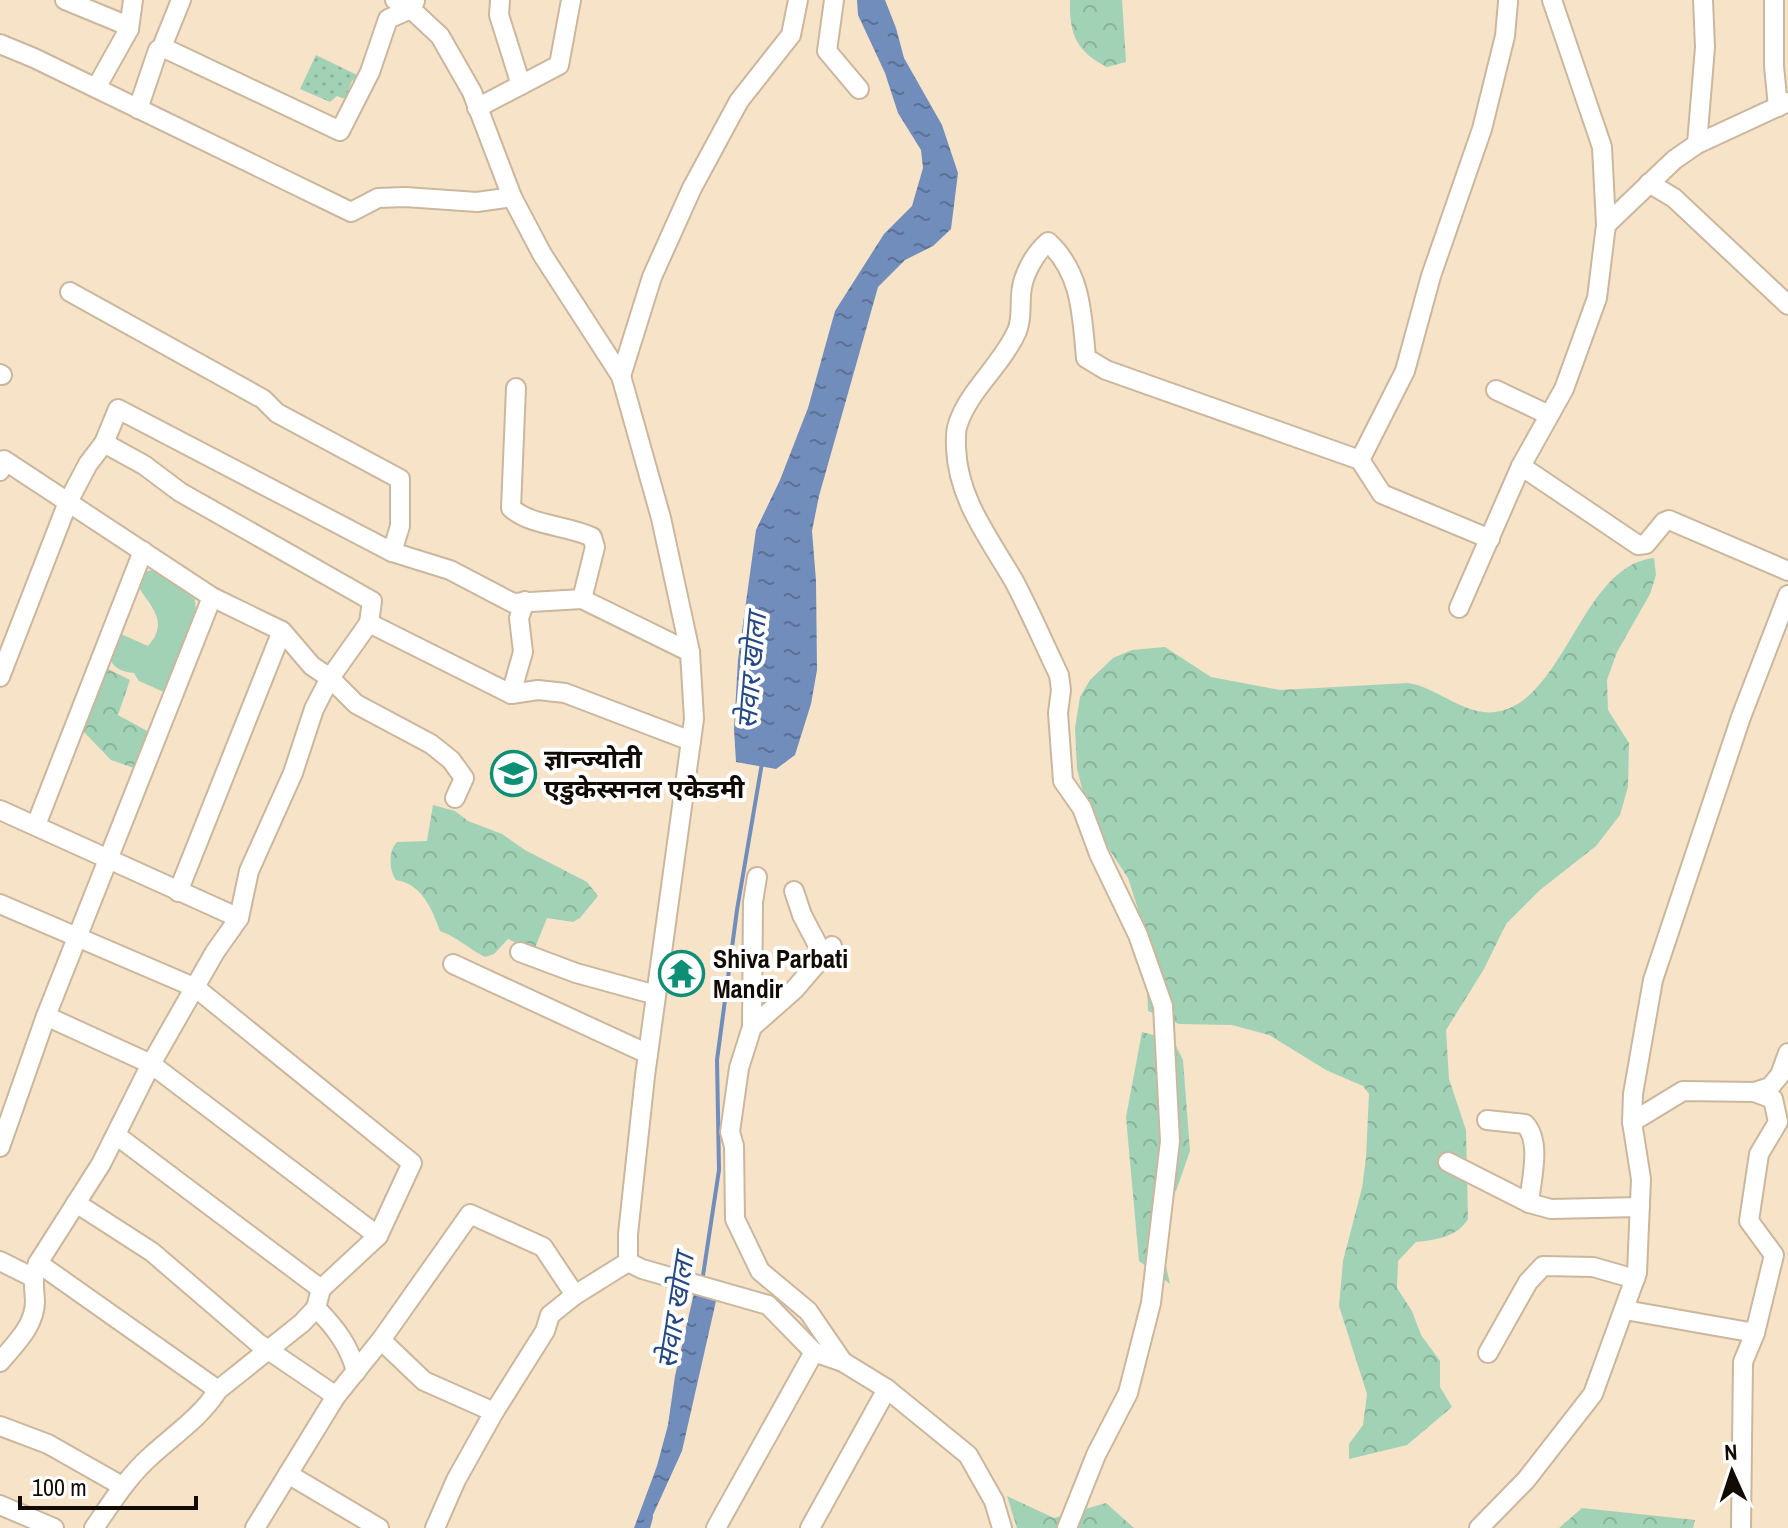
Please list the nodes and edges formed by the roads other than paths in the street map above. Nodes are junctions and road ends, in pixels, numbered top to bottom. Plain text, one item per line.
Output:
1 (65, 0) edge
2 (133, 0) edge
3 (181, 0) edge
4 (500, 0) edge
5 (571, 0) edge
6 (834, 0) edge
7 (1552, 0) edge
8 (1703, 0) edge
9 (1774, 0) edge
10 (798, 1) edge
11 (1509, 1) edge
12 (407, 3) edge
13 (129, 29) junction
14 (0, 44) edge
15 (162, 47) junction
16 (521, 85) junction
17 (96, 88) junction
18 (859, 89) dead end
19 (1783, 104) edge
20 (477, 108) junction
21 (138, 109) junction
22 (1697, 144) junction
23 (1649, 183) junction
24 (512, 197) junction
25 (1606, 225) junction
26 (70, 292) dead end
27 (1788, 305) edge
28 (621, 376) junction
29 (516, 388) dead end
30 (1496, 390) dead end
31 (1549, 415) junction
32 (104, 443) junction
33 (1360, 460) junction
34 (1521, 466) junction
35 (0, 471) edge
36 (68, 502) junction
37 (1490, 539) junction
38 (143, 551) junction
39 (392, 552) junction
40 (1788, 571) edge
41 (1788, 595) edge
42 (212, 597) junction
43 (582, 599) junction
44 (525, 601) junction
45 (1459, 608) dead end
46 (369, 623) junction
47 (282, 631) junction
48 (690, 652) junction
49 (0, 677) edge
50 (330, 678) junction
51 (511, 694) junction
52 (691, 741) junction
53 (455, 798) dead end
54 (0, 810) edge
55 (36, 825) junction
56 (110, 858) junction
57 (757, 877) dead end
58 (794, 891) dead end
59 (178, 892) junction
60 (1, 907) edge
61 (239, 918) junction
62 (78, 936) junction
63 (520, 952) dead end
64 (453, 964) dead end
65 (196, 988) junction
66 (656, 995) junction
67 (46, 1016) junction
68 (752, 1027) junction
69 (1788, 1053) edge
70 (648, 1054) junction
71 (151, 1064) junction
72 (1784, 1077) edge
73 (1754, 1092) junction
74 (1487, 1120) dead end
75 (1632, 1122) junction
76 (116, 1135) junction
77 (0, 1147) edge
78 (1448, 1162) dead end
79 (76, 1203) junction
80 (1529, 1203) junction
81 (1640, 1207) junction
82 (378, 1236) junction
83 (0, 1261) edge
84 (628, 1262) junction
85 (35, 1270) junction
86 (1635, 1279) junction
87 (321, 1289) junction
88 (575, 1295) junction
89 (316, 1308) junction
90 (1625, 1310) junction
91 (1755, 1333) junction
92 (381, 1340) junction
93 (269, 1350) junction
94 (814, 1352) junction
95 (1488, 1353) dead end
96 (0, 1362) edge
97 (843, 1362) junction
98 (356, 1372) junction
99 (887, 1389) junction
100 (218, 1390) junction
101 (336, 1396) junction
102 (494, 1412) junction
103 (0, 1426) edge
104 (288, 1474) junction
105 (122, 1486) junction
106 (0, 1505) edge
107 (54, 1528) edge
108 (94, 1528) edge
109 (255, 1528) edge
110 (379, 1528) edge
111 (435, 1528) edge
112 (716, 1528) edge
113 (810, 1528) edge
114 (1002, 1528) edge
115 (1067, 1528) edge
116 (1479, 1528) edge
117 (1741, 1528) edge

1 - 13 street
2 - 13 street
3 - 15 street
4 - 16 street
5 - 16 street
6 - 18 street
7 - 25 street
8 - 22 street
9 - 19 street
10 - 28 street
11 - 33 street
12 - 15 street
12 - 20 street
13 - 17 street
14 - 17 street
15 - 21 street
16 - 20 street
17 - 21 street
19 - 22 street
20 - 24 street
21 - 24 street
22 - 23 street
23 - 25 street
23 - 27 street
24 - 28 street
25 - 31 street
26 - 39 street
28 - 48 street
29 - 43 street
30 - 31 street
31 - 34 street
32 - 36 street
32 - 39 street
32 - 46 street
33 - 37 street
33 - 115 street
34 - 37 street
34 - 40 street
35 - 36 street
36 - 38 street
36 - 49 street
37 - 45 street
38 - 42 street
38 - 55 street
39 - 44 street
41 - 75 street
42 - 47 street
42 - 56 street
43 - 44 street
43 - 48 street
44 - 51 street
46 - 50 street
46 - 51 street
47 - 50 street
47 - 59 street
48 - 52 street
50 - 53 street
50 - 61 street
51 - 52 street
52 - 66 street
54 - 55 street
55 - 56 street
56 - 59 street
56 - 62 street
57 - 68 street
58 - 68 street
59 - 61 street
60 - 62 street
61 - 65 street
62 - 65 street
62 - 67 street
63 - 66 street
64 - 70 street
65 - 71 street
65 - 82 street
66 - 70 street
67 - 71 street
67 - 77 street
68 - 97 street
69 - 72 street
70 - 84 street
71 - 76 street
71 - 82 street
72 - 73 street
73 - 75 street
73 - 91 street
74 - 80 street
75 - 81 street
76 - 79 street
76 - 87 street
78 - 80 street
79 - 85 street
79 - 93 street
80 - 81 street
81 - 86 street
82 - 87 street
83 - 85 street
84 - 88 street
84 - 94 street
85 - 96 street
85 - 100 street
86 - 90 street
86 - 95 street
87 - 89 street
88 - 92 street
88 - 102 street
89 - 93 street
89 - 98 street
90 - 91 street
90 - 116 street
91 - 117 street
92 - 98 street
92 - 102 street
93 - 100 street
93 - 101 street
94 - 97 street
94 - 112 street
97 - 99 street
98 - 101 street
99 - 113 street
99 - 114 street
100 - 105 street
101 - 104 street
102 - 111 street
103 - 105 street
104 - 109 street
104 - 110 street
105 - 108 street
106 - 107 street

